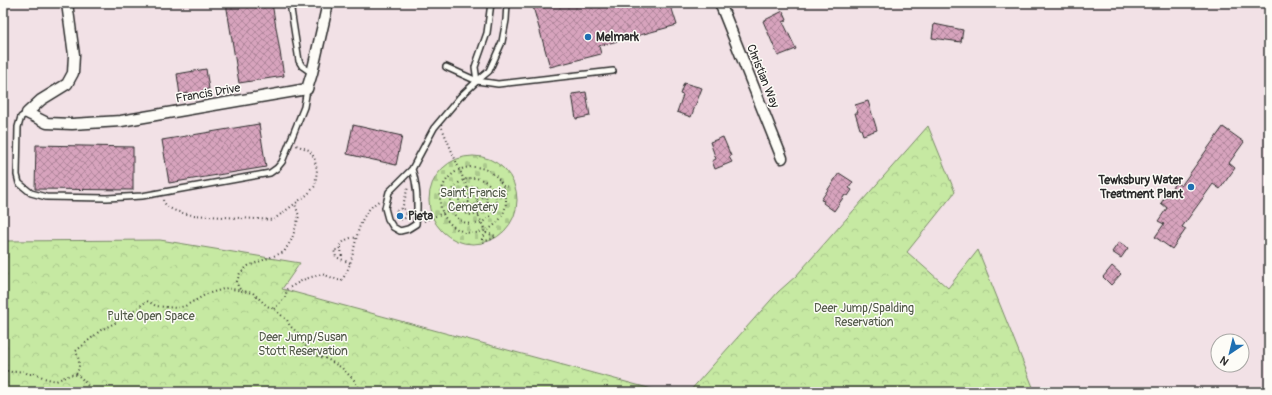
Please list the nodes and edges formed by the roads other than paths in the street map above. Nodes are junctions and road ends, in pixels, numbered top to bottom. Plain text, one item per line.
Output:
1 (66, 3) edge
2 (290, 3) edge
3 (328, 3) edge
4 (491, 3) edge
5 (507, 3) edge
6 (720, 3) edge
7 (446, 67) dead end
8 (613, 71) dead end
9 (312, 73) junction
10 (477, 81) junction
11 (307, 89) junction
12 (27, 112) junction
13 (782, 158) dead end
14 (412, 169) junction

1 - 12 street
2 - 9 lane
3 - 9 street
4 - 10 lane
5 - 10 lane
6 - 13 street, Christian Way
7 - 10 lane
8 - 10 lane
9 - 11 street
10 - 14 lane
11 - 12 street, Francis Drive
11 - 12 lane
14 - 14 lane

